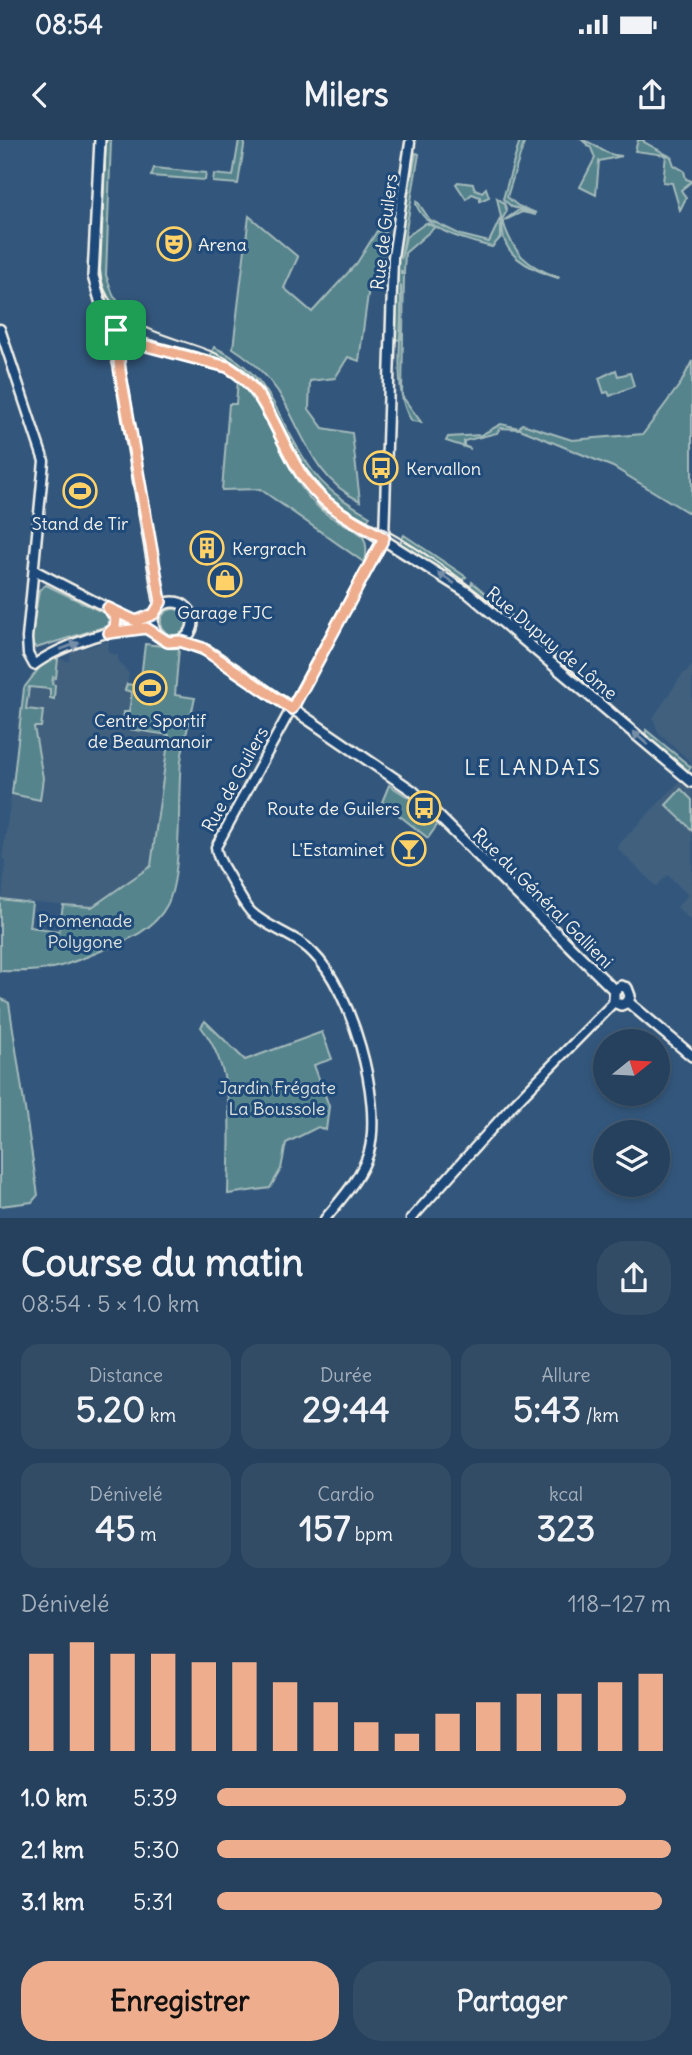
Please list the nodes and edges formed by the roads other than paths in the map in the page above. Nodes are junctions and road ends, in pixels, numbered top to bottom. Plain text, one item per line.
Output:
1 (100, 140) edge
2 (411, 141) edge
3 (100, 302) junction
4 (0, 329) edge
5 (119, 344) junction
6 (384, 538) junction
7 (151, 550) junction
8 (34, 570) junction
9 (174, 601) junction
10 (108, 608) junction
11 (157, 610) junction
12 (155, 630) junction
13 (192, 630) junction
14 (109, 633) junction
15 (180, 641) junction
16 (202, 648) junction
17 (292, 709) junction
18 (692, 782) edge
19 (614, 990) junction
20 (614, 1002) junction
21 (628, 1002) junction
22 (692, 1056) edge
23 (326, 1218) edge
24 (412, 1218) edge

1 - 3 main road
2 - 6 street, Rue de Guilers
3 - 5 main road
3 - 5 main road
4 - 8 street
5 - 6 main road, Rue Dupuy de Lôme
5 - 7 main road
6 - 17 street, Rue de Guilers
18 -> 6 main road, Rue Dupuy de Lôme
7 - 9 main road
7 - 11 main road
8 - 10 street
8 -> 14 street
9 - 11 main road
9 - 13 main road
10 - 11 street
10 - 14 street
11 - 12 main road
12 - 14 street
12 - 15 main road
13 - 15 main road
13 - 16 main road
15 - 16 main road
16 - 17 main road, Rue du Général Gallieni
17 - 19 main road, Rue du Général Gallieni
17 - 23 street, Rue de Guilers
19 - 20 main road, Rue du Général Gallieni
19 - 21 main road, Rue du Général Gallieni
20 - 21 main road
20 - 24 street
21 - 22 main road, Rue du Général Gallieni

